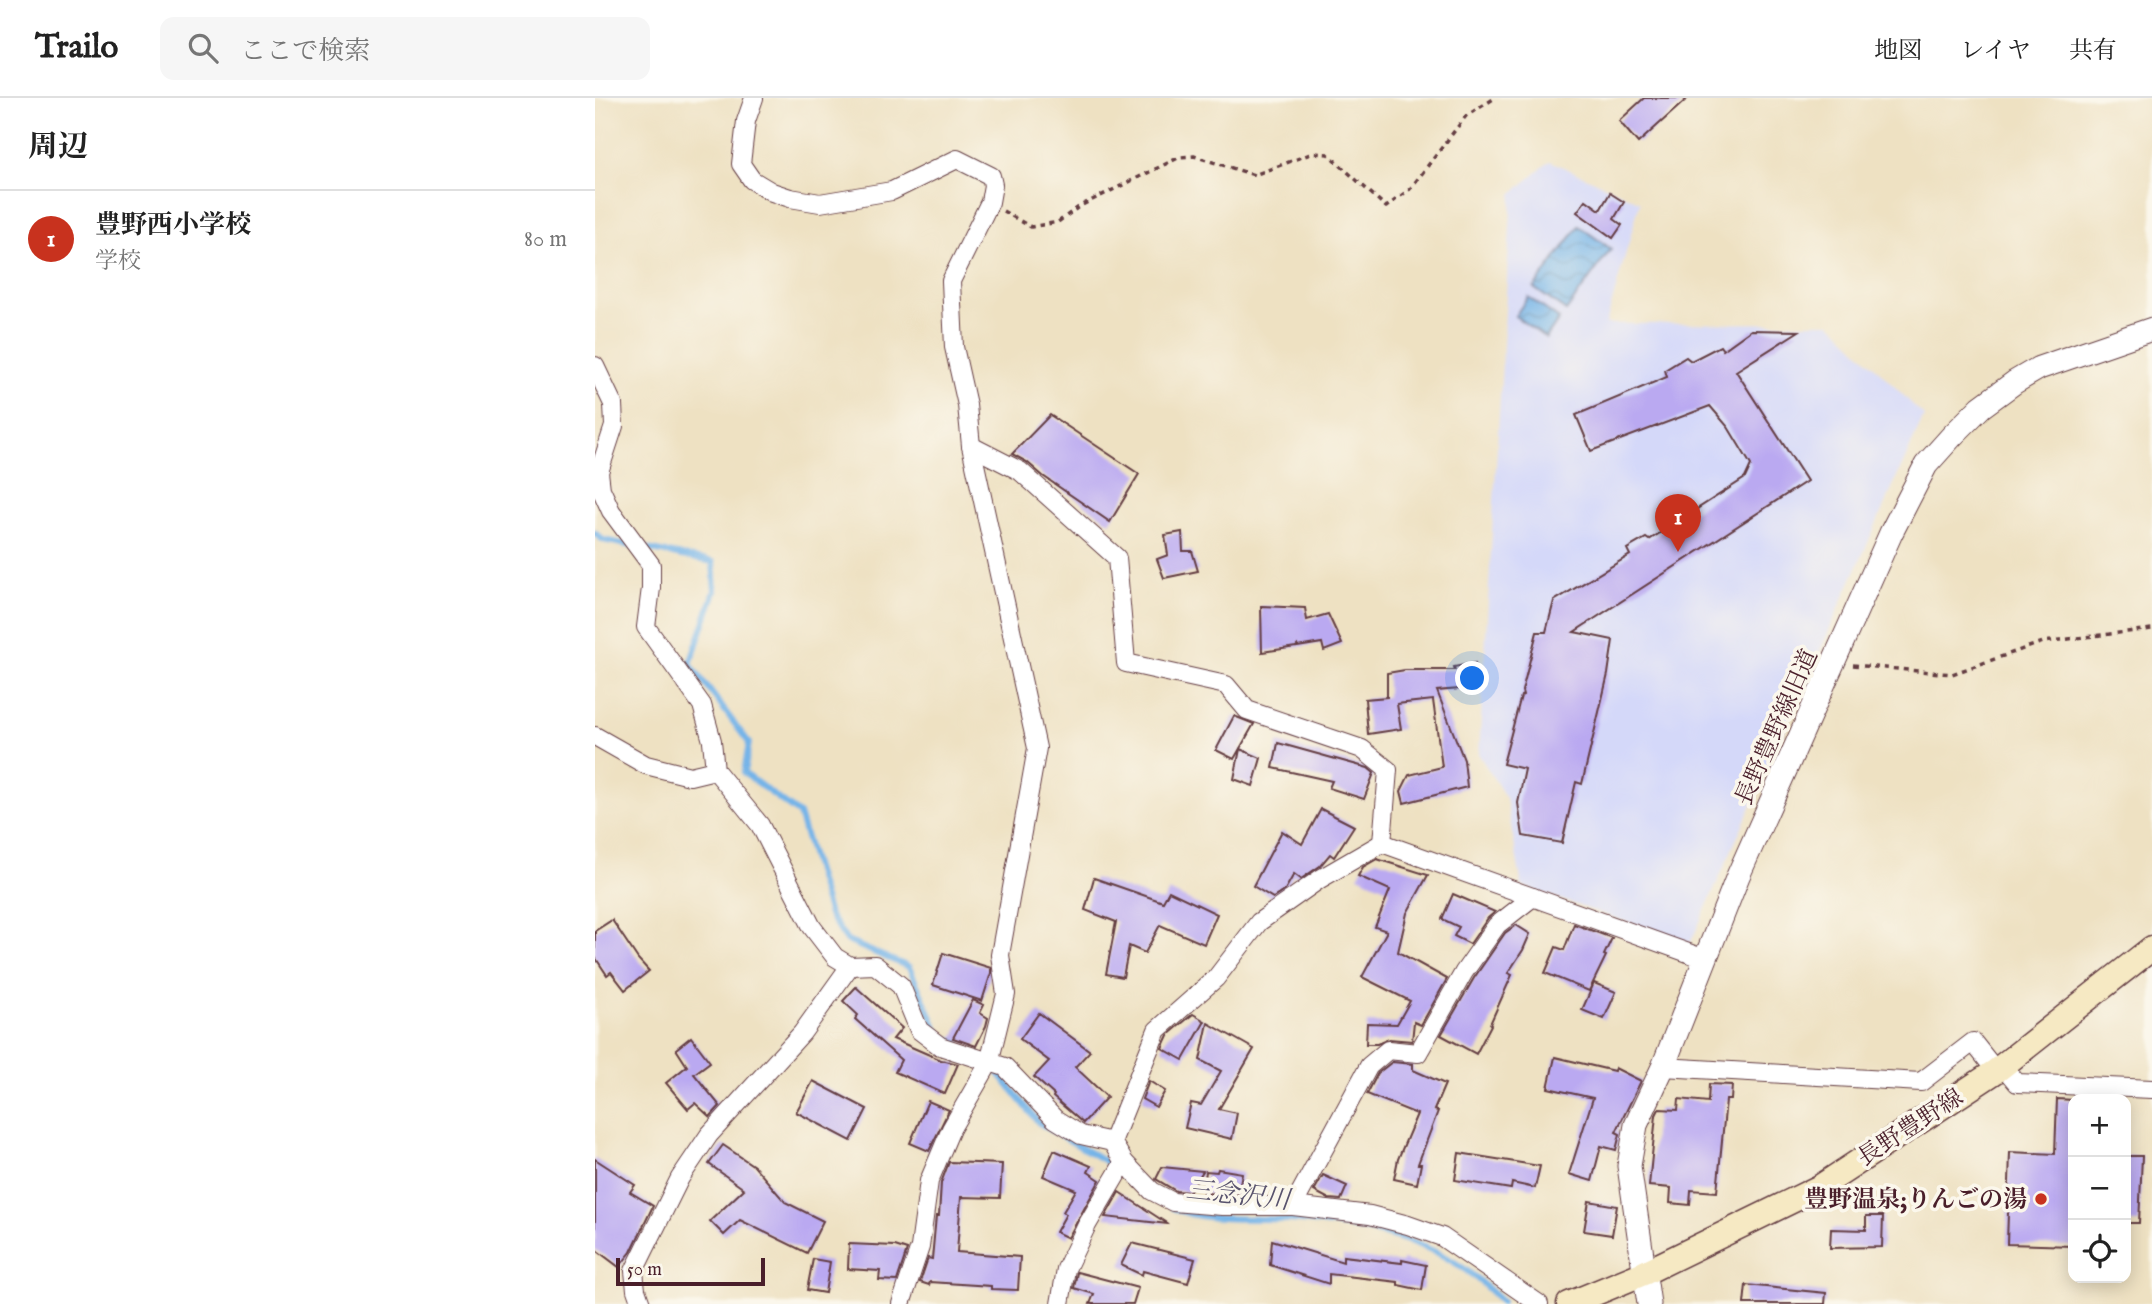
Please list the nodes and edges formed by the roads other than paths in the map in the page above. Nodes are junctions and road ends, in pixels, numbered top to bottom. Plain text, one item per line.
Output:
1 (754, 98) edge
2 (2152, 329) edge
3 (595, 366) edge
4 (971, 446) junction
5 (595, 736) edge
6 (715, 770) junction
7 (1382, 843) junction
8 (1533, 897) junction
9 (2152, 948) edge
10 (1705, 959) junction
11 (850, 966) junction
12 (989, 1063) junction
13 (1664, 1067) junction
14 (2000, 1068) junction
15 (2152, 1089) edge
16 (1112, 1142) junction
17 (1121, 1169) junction
18 (1293, 1206) junction
19 (1644, 1273) junction
20 (641, 1304) edge
21 (901, 1304) edge
22 (1060, 1304) edge
23 (1539, 1304) edge
24 (1569, 1304) edge
25 (1649, 1304) edge

1 - 4 street
2 - 10 street, 長野豊野線旧道
3 - 6 street
4 - 7 street
4 - 12 street
5 - 6 street
6 - 11 street
7 - 8 street
7 - 16 street
8 - 10 street
8 - 18 street
9 - 14 main road, 長野豊野線
10 - 13 street, 長野豊野線旧道
11 - 12 street
11 - 20 street
12 - 16 street
12 - 21 street
13 - 14 street
13 - 19 street, 長野豊野線旧道
14 - 15 street
14 - 19 main road, 長野豊野線
16 - 17 street
17 - 18 street
17 - 22 street
18 - 23 street
19 - 24 main road, 長野豊野線
19 - 25 street, 長野豊野線旧道

